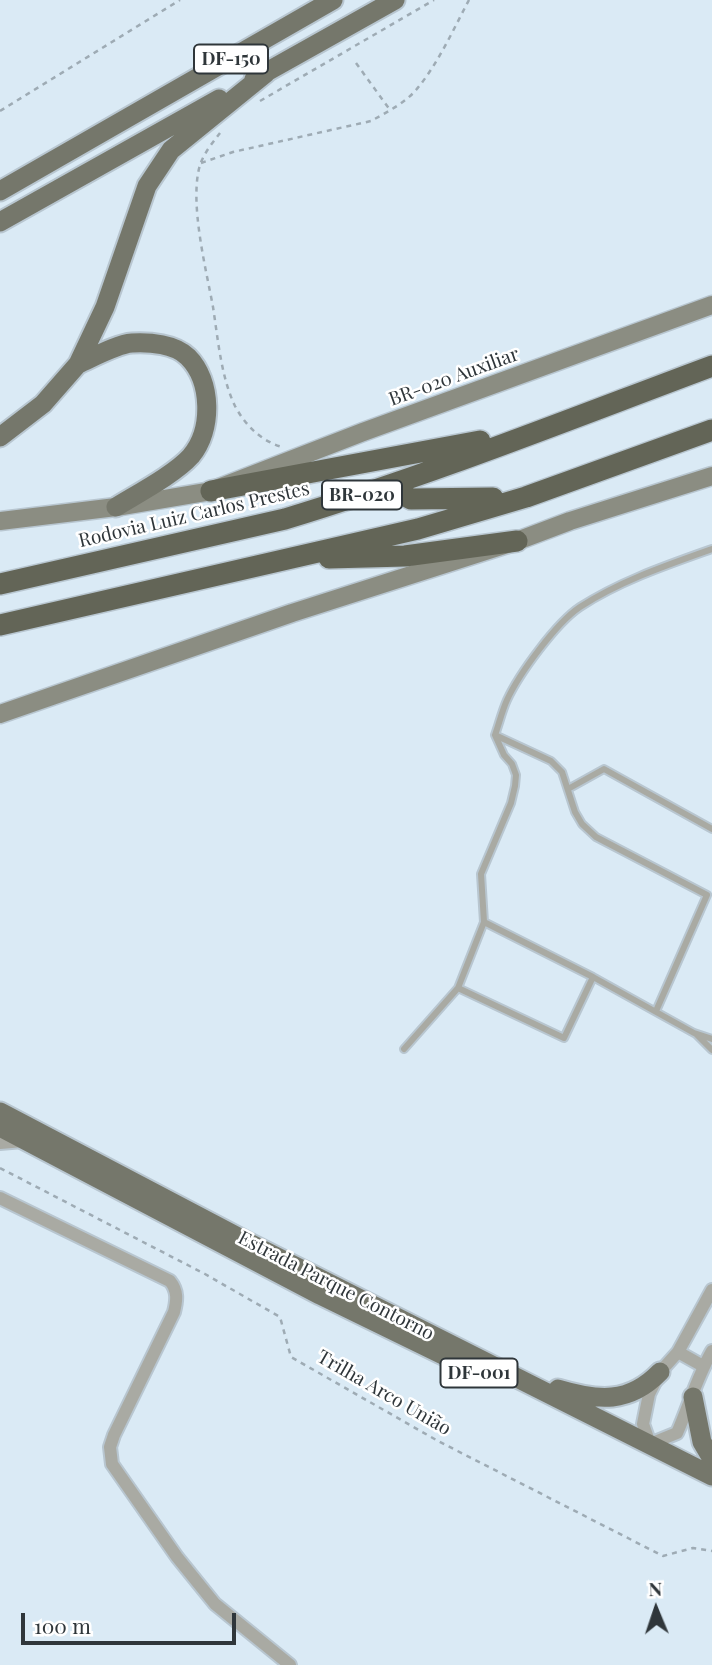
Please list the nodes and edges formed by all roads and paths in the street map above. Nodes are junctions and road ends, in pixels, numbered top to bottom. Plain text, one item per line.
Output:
1 (180, 0) edge
2 (333, 0) edge
3 (395, 0) edge
4 (435, 0) edge
5 (469, 0) edge
6 (356, 63) dead end
7 (266, 73) junction
8 (250, 106) dead end
9 (390, 110) junction
10 (0, 111) edge
11 (227, 125) dead end
12 (201, 163) junction
13 (0, 191) edge
14 (0, 222) edge
15 (712, 305) edge
16 (78, 364) junction
17 (712, 366) edge
18 (541, 430) junction
19 (712, 430) edge
20 (0, 437) edge
21 (305, 454) junction
22 (712, 476) edge
23 (396, 485) junction
24 (211, 491) junction
25 (526, 497) junction
26 (116, 507) junction
27 (0, 521) edge
28 (517, 541) junction
29 (712, 549) edge
30 (296, 556) junction
31 (0, 584) edge
32 (0, 625) edge
33 (0, 713) edge
34 (495, 736) junction
35 (568, 789) junction
36 (712, 829) edge
37 (710, 897) edge
38 (484, 922) junction
39 (593, 976) junction
40 (458, 988) junction
41 (656, 1011) junction
42 (694, 1033) junction
43 (712, 1039) edge
44 (404, 1049) dead end
45 (712, 1050) edge
46 (0, 1112) edge
47 (0, 1128) edge
48 (23, 1141) junction
49 (0, 1143) edge
50 (0, 1168) edge
51 (0, 1198) edge
52 (711, 1295) edge
53 (712, 1351) edge
54 (678, 1352) junction
55 (708, 1369) edge
56 (660, 1372) junction
57 (516, 1377) junction
58 (693, 1397) junction
59 (615, 1438) junction
60 (650, 1444) junction
61 (712, 1459) edge
62 (675, 1470) junction
63 (712, 1476) edge
64 (712, 1489) edge
65 (712, 1551) edge
66 (290, 1665) edge

1 - 10 path
2 - 13 main road, DF-150
3 - 7 main road, DF-150
4 - 8 path
5 - 9 path
6 - 9 path
7 - 14 main road, DF-150
7 - 16 main road
9 - 12 path
11 - 12 path
12 - 21 path
15 - 21 main road, BR-020 Auxiliar
16 - 20 main road
16 - 26 main road
17 - 18 highway, Rodovia Luiz Carlos Prestes / BR-020
18 - 23 highway, Rodovia Luiz Carlos Prestes / BR-020
18 - 24 highway
19 - 25 highway, BR-020
21 - 24 main road, BR-020 Auxiliar
22 - 28 main road
23 - 25 highway
23 - 31 highway, Rodovia Luiz Carlos Prestes / BR-020
24 - 26 main road, BR-020 Auxiliar
25 - 30 highway, BR-020
26 - 27 main road, BR-020 Auxiliar
28 - 30 highway
28 - 33 main road
29 - 34 lane
30 - 32 highway, BR-020
34 - 35 lane
34 - 38 lane
35 - 36 lane
35 - 37 lane
37 - 41 lane
38 - 39 lane
38 - 40 lane
39 - 40 lane
39 - 41 lane
40 - 44 lane
41 - 42 lane
42 - 43 lane
42 - 45 lane
46 - 57 main road, Estrada Parque Contorno / DF-001
47 - 48 main road, Estrada Parque Contorno / DF-001
48 - 49 street
48 - 59 main road, Estrada Parque Contorno / DF-001
50 - 65 path, Trilha Arco União
51 - 66 street
52 - 54 street
53 - 55 street
54 - 55 street
54 - 56 street
55 - 58 street
56 - 57 main road
56 - 60 street
57 - 60 main road, Estrada Parque Contorno / DF-001
58 - 60 street
58 - 61 main road
59 - 60 main road
59 - 62 main road, Estrada Parque Contorno / DF-001
60 - 62 main road
60 - 63 main road, Estrada Parque Contorno / DF-001
62 - 64 main road, Estrada Parque Contorno / DF-001

